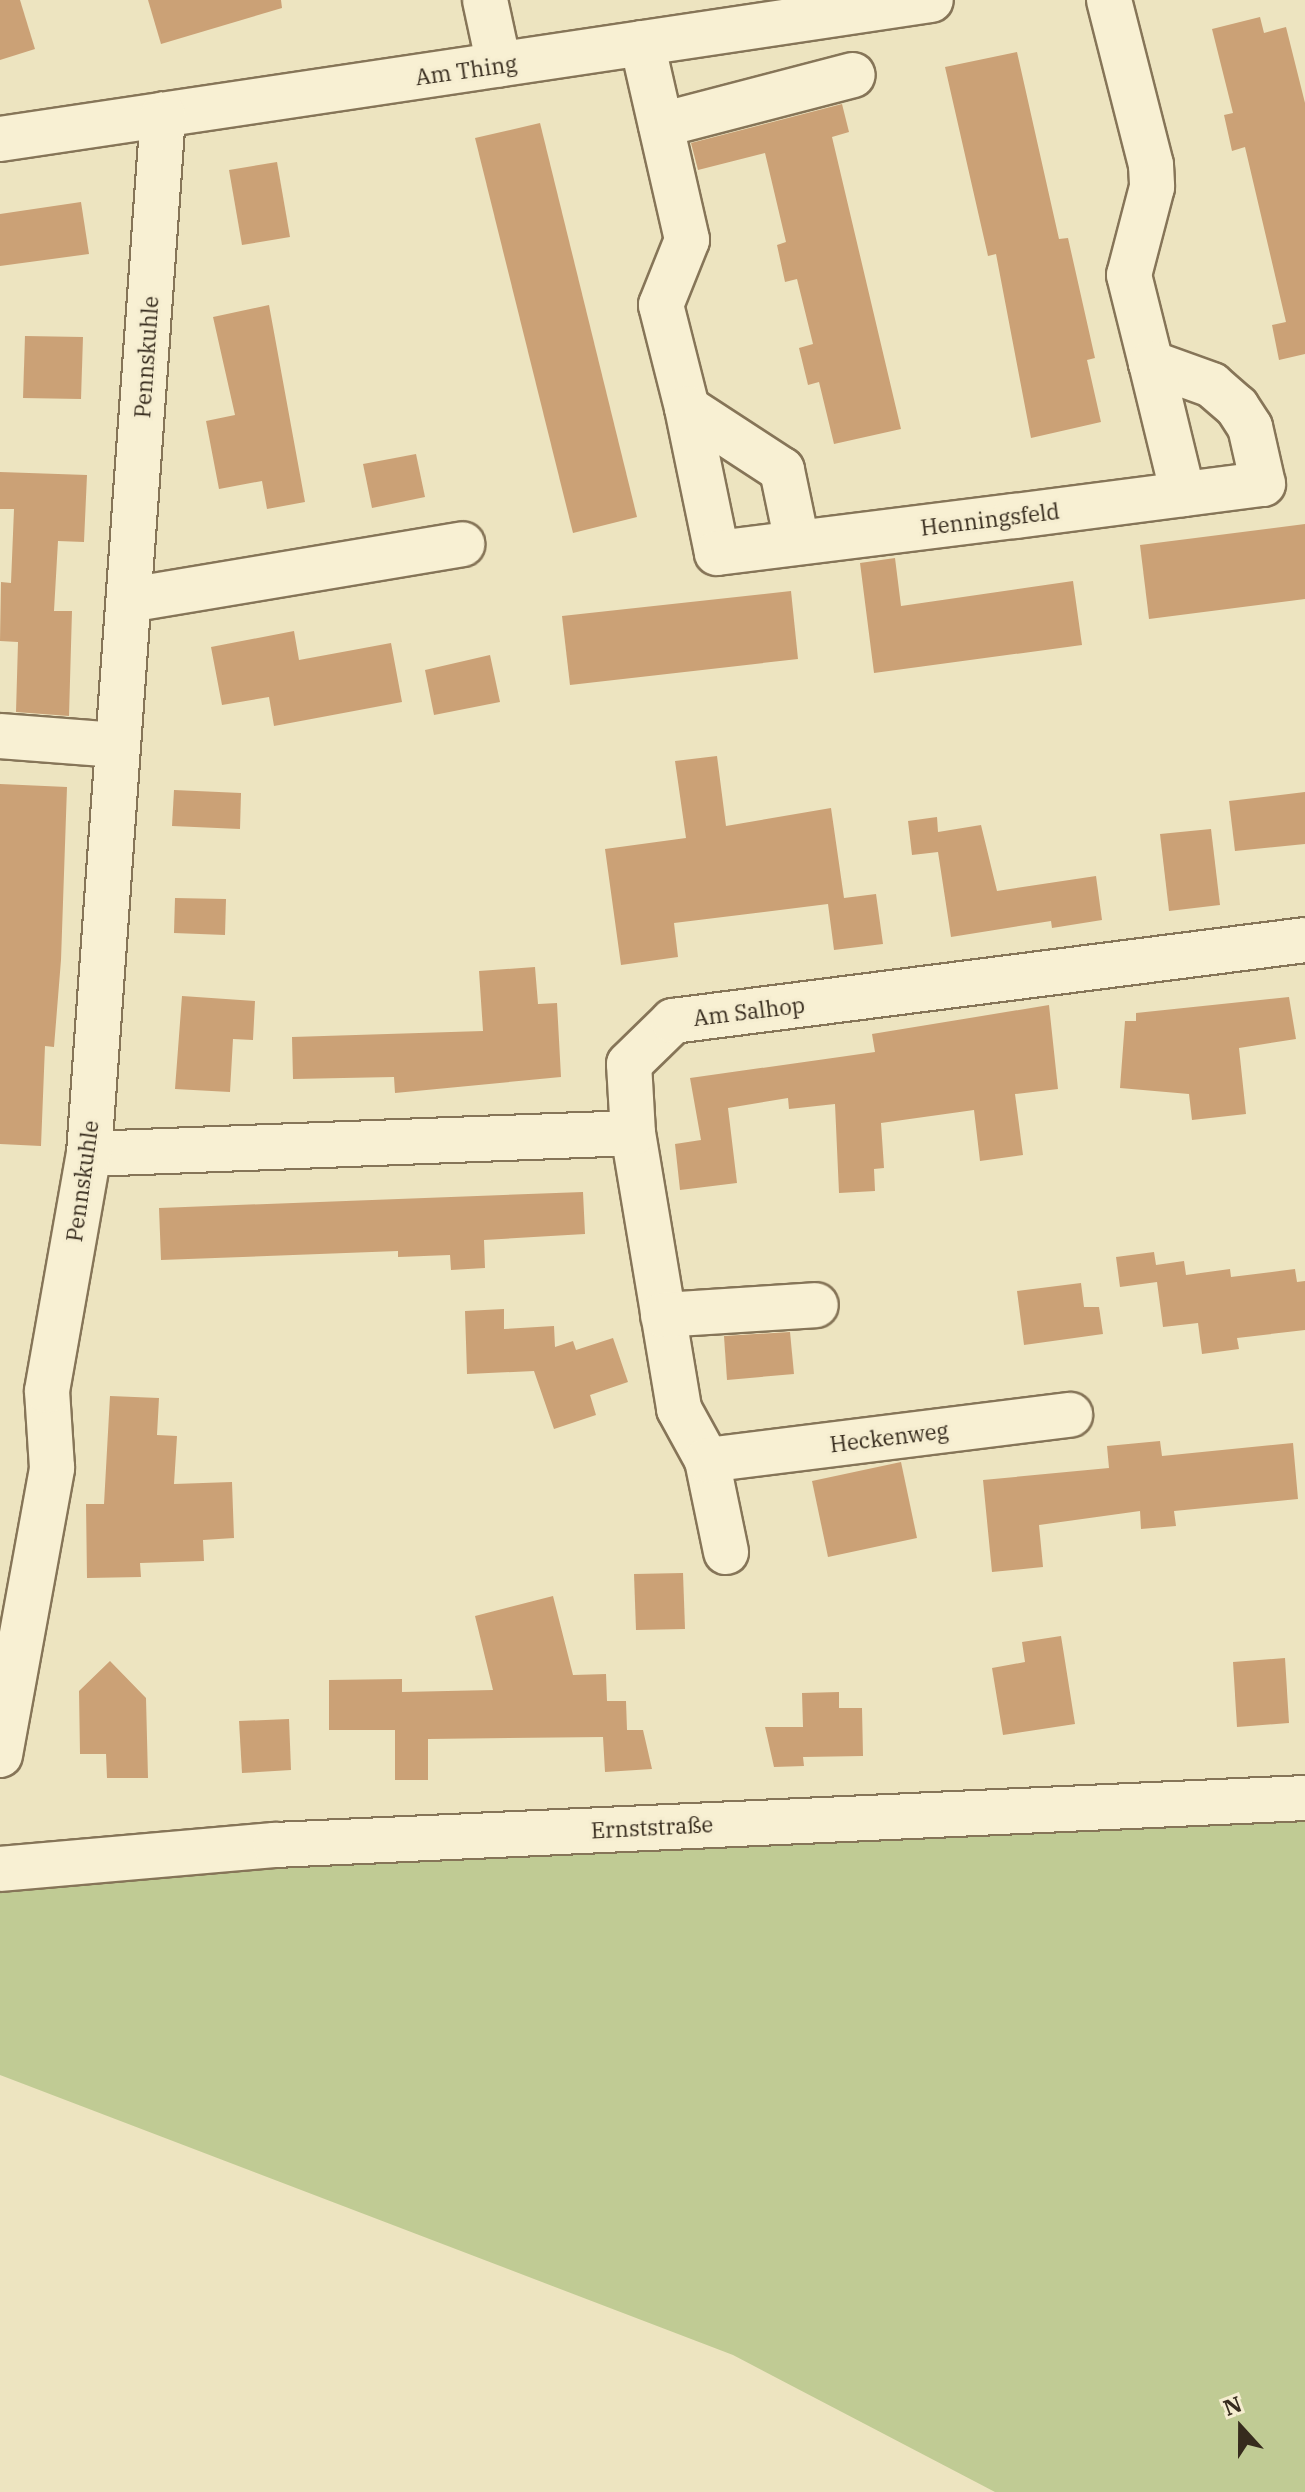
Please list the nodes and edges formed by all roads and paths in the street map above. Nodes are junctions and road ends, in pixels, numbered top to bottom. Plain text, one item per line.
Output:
1 (485, 0) edge
2 (931, 0) edge
3 (1109, 0) edge
4 (642, 43) junction
5 (499, 65) junction
6 (853, 75) dead end
7 (163, 115) junction
8 (661, 125) junction
9 (0, 139) edge
10 (1151, 363) junction
11 (687, 408) junction
12 (1183, 494) junction
13 (797, 542) junction
14 (462, 544) dead end
15 (129, 600) junction
16 (0, 736) edge
17 (118, 745) junction
18 (1305, 940) edge
19 (633, 1133) junction
20 (89, 1154) junction
21 (816, 1305) dead end
22 (663, 1315) junction
23 (1070, 1415) dead end
24 (707, 1460) junction
25 (726, 1552) dead end
26 (0, 1755) edge
27 (1305, 1798) edge
28 (0, 1869) edge

1 - 5 street
2 - 4 street, Am Thing
3 - 10 street
4 - 5 street, Am Thing
4 - 8 street, Henningsfeld
5 - 7 street, Am Thing
6 - 8 street
7 - 9 street, Am Thing
7 - 15 street, Pennskuhle
8 - 11 street, Henningsfeld
10 - 12 street
10 - 12 street, Henningsfeld
11 - 13 street
11 - 13 street, Henningsfeld
12 - 13 street, Henningsfeld
14 - 15 street
15 - 17 street, Pennskuhle
16 - 17 street
17 - 20 street, Pennskuhle
18 - 19 street, Am Salhop
19 - 20 street
19 - 22 street
20 - 26 street, Pennskuhle
21 - 22 street
22 - 24 street
23 - 24 street, Heckenweg
24 - 25 street
27 - 28 street, Ernststraße

